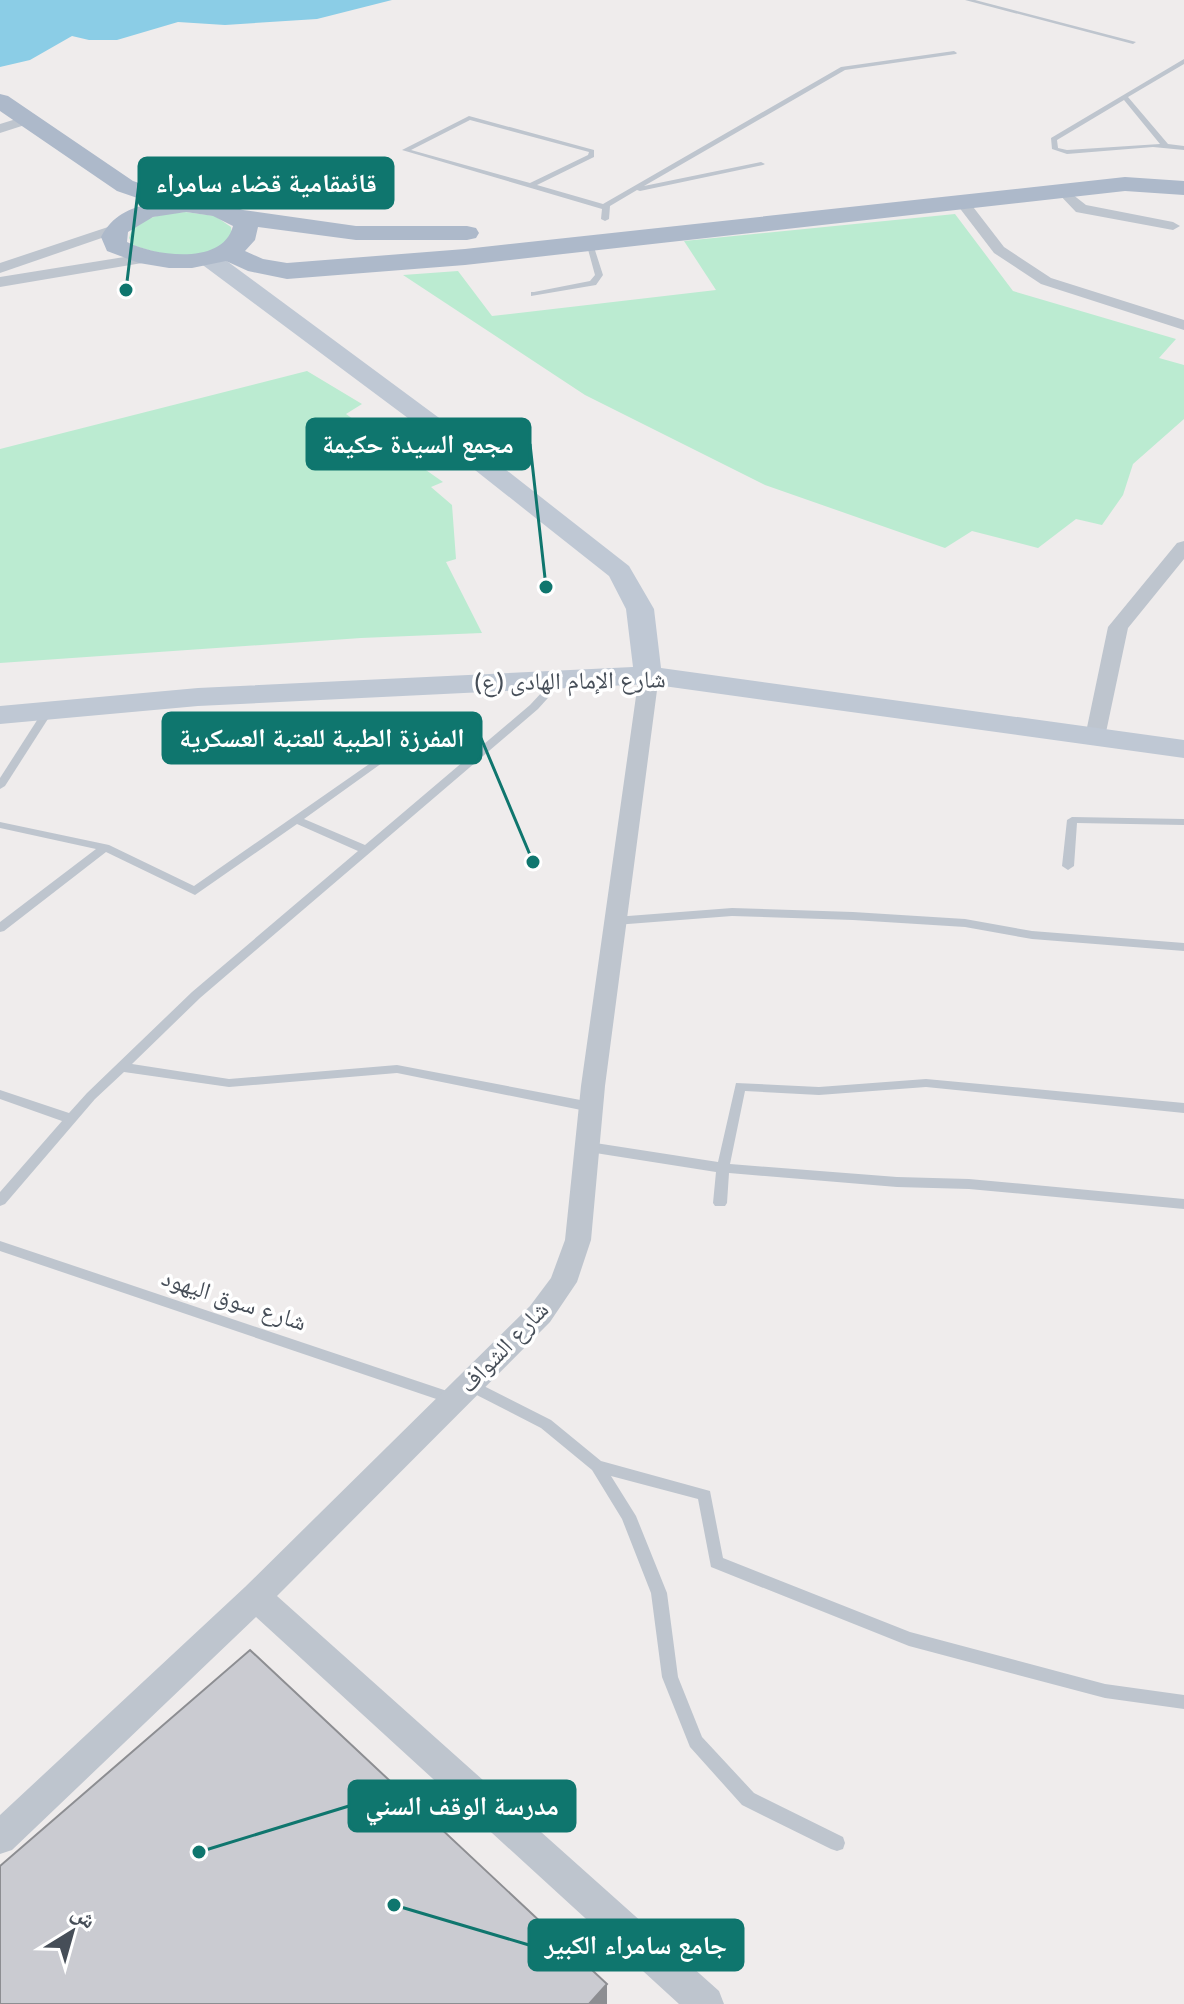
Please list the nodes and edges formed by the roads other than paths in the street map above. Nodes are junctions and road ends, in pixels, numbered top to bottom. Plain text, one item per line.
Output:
1 (968, 0) edge
2 (1133, 42) dead end
3 (954, 53) dead end
4 (1184, 61) edge
5 (1124, 96) junction
6 (0, 101) edge
7 (26, 120) junction
8 (0, 129) edge
9 (1165, 145) junction
10 (1184, 148) edge
11 (761, 164) dead end
12 (1184, 171) edge
13 (532, 185) junction
14 (125, 186) junction
15 (1184, 188) edge
16 (1063, 191) junction
17 (629, 192) junction
18 (962, 202) junction
19 (186, 205) junction
20 (604, 213) junction
21 (239, 217) junction
22 (122, 224) junction
23 (1173, 226) dead end
24 (589, 244) junction
25 (463, 246) junction
26 (217, 255) junction
27 (143, 259) junction
28 (0, 268) edge
29 (0, 282) edge
30 (534, 294) dead end
31 (1184, 325) edge
32 (1182, 551) edge
33 (646, 666) junction
34 (560, 679) junction
35 (0, 697) edge
36 (48, 711) junction
37 (0, 715) edge
38 (1097, 728) junction
39 (1177, 745) edge
40 (385, 756) dead end
41 (0, 786) edge
42 (296, 819) junction
43 (1184, 822) edge
44 (0, 825) edge
45 (105, 847) junction
46 (366, 850) junction
47 (1068, 866) dead end
48 (615, 921) junction
49 (0, 928) edge
50 (1184, 947) edge
51 (121, 1067) junction
52 (0, 1094) edge
53 (591, 1107) junction
54 (1184, 1108) edge
55 (71, 1119) junction
56 (589, 1147) junction
57 (723, 1168) junction
58 (0, 1201) edge
59 (720, 1203) dead end
60 (1184, 1204) edge
61 (0, 1246) edge
62 (461, 1391) junction
63 (597, 1466) junction
64 (256, 1597) junction
65 (1184, 1702) edge
66 (0, 1838) edge
67 (837, 1843) dead end
68 (706, 2004) edge

1 - 2 lane
3 - 17 lane
4 - 5 lane
5 - 9 lane
5 - 9 lane
6 - 7 main road
7 - 8 street
7 - 14 main road
9 - 10 lane
11 - 17 lane
12 - 20 main road
13 - 13 lane
13 - 20 lane
14 - 19 main road
14 - 22 main road
15 - 16 main road
16 - 18 main road
16 - 23 street
17 - 20 lane
18 - 24 main road
18 - 31 street
19 - 21 main road
19 - 22 main road
20 - 25 main road
21 - 25 main road
21 - 26 main road
22 - 27 main road
22 - 28 street
24 - 25 main road
24 - 30 lane
25 - 26 main road
26 - 27 main road
26 - 33 main road
27 - 29 street
32 - 38 street
33 - 34 main road, شارع الإمام الهادی (ع)
33 - 35 main road, شارع الإمام الهادی (ع)
33 - 38 main road, شارع الإمام الهادی (ع)
33 - 48 street, شارع الشواف
34 - 36 main road, شارع الإمام الهادی (ع)
34 - 46 lane
36 - 37 main road, شارع الإمام الهادی (ع)
36 - 41 lane
38 - 39 main road, شارع الإمام الهادی (ع)
40 - 42 lane
42 - 45 lane
42 - 46 lane
43 - 47 lane
44 - 45 lane
45 - 49 lane
46 - 51 lane
48 - 50 lane
48 - 53 street, شارع الشواف
51 - 53 lane
51 - 55 lane
52 - 55 lane
53 - 56 street, شارع الشواف
54 - 57 lane
55 - 58 lane
56 - 57 lane
56 - 62 street, شارع الشواف
57 - 59 lane
57 - 60 lane
61 - 62 lane, شارع سوق اليهود
62 - 63 lane, شارع سوق اليهود
62 - 64 street, شارع الشواف
63 - 65 lane
63 - 67 lane
64 - 66 street, شارع الشواف
64 - 68 street

